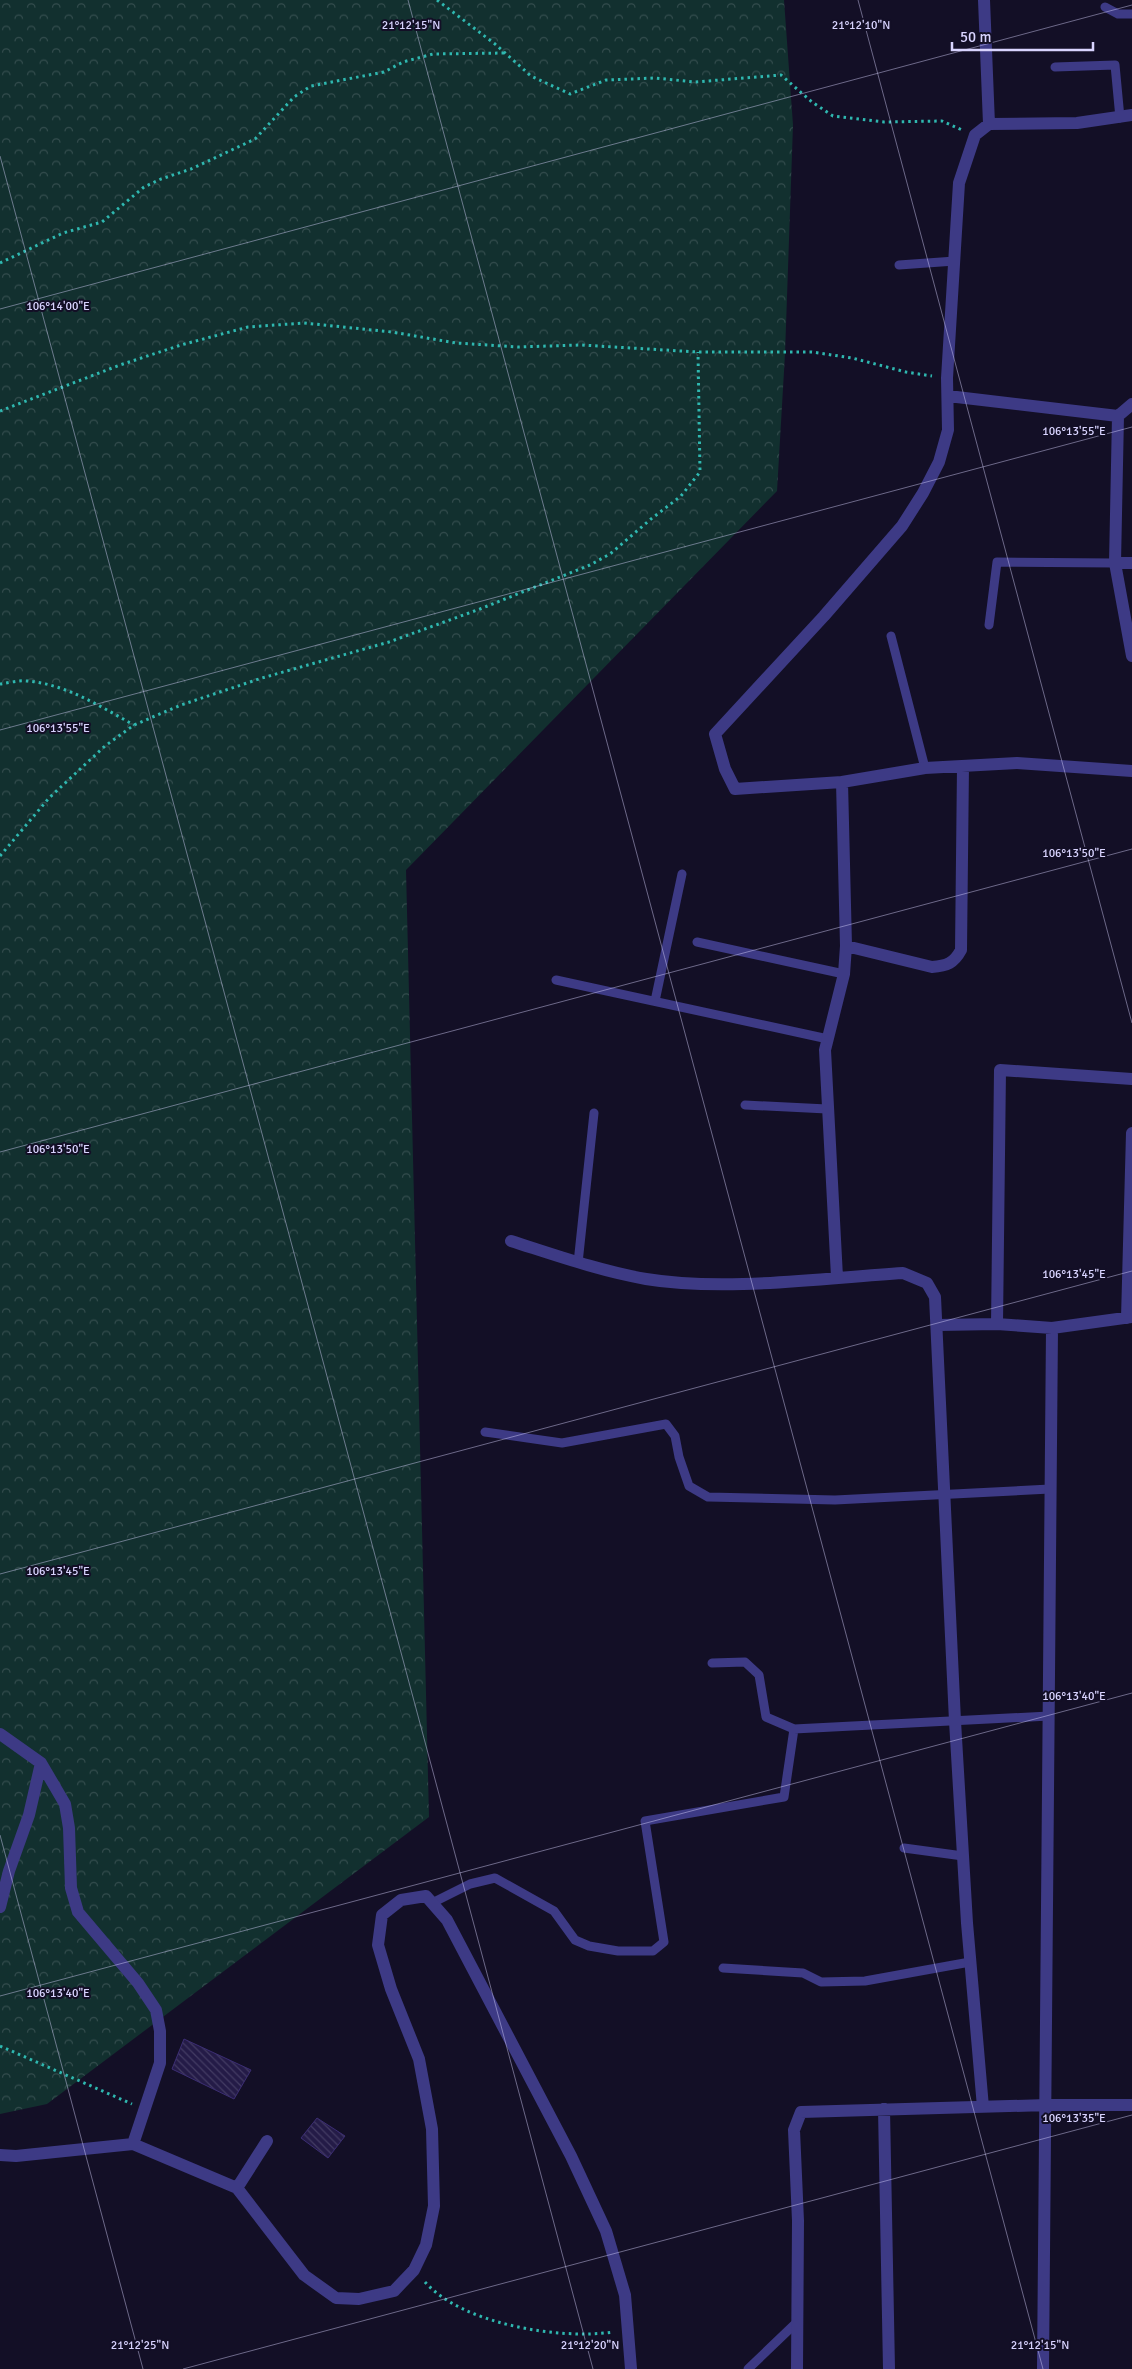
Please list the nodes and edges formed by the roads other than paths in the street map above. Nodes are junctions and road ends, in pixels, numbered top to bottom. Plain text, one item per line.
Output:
1 (984, 0) edge
2 (1105, 7) dead end
3 (1132, 14) edge
4 (1055, 67) dead end
5 (1126, 116) edge
6 (990, 124) junction
7 (955, 261) junction
8 (899, 265) dead end
9 (948, 396) junction
10 (1132, 404) edge
11 (1118, 416) junction
12 (1115, 563) junction
13 (1132, 563) edge
14 (989, 625) dead end
15 (891, 636) dead end
16 (1132, 656) edge
17 (963, 766) junction
18 (925, 768) junction
19 (1132, 771) edge
20 (842, 782) junction
21 (682, 874) dead end
22 (697, 942) dead end
23 (846, 946) junction
24 (844, 974) junction
25 (556, 980) dead end
26 (655, 1001) junction
27 (828, 1039) junction
28 (1132, 1080) edge
29 (745, 1105) dead end
30 (827, 1108) junction
31 (594, 1113) dead end
32 (1132, 1133) edge
33 (511, 1240) dead end
34 (578, 1263) junction
35 (837, 1277) junction
36 (1129, 1318) edge
37 (997, 1324) junction
38 (938, 1325) junction
39 (1052, 1328) junction
40 (485, 1432) dead end
41 (1050, 1490) junction
42 (944, 1494) junction
43 (712, 1663) dead end
44 (1049, 1716) junction
45 (954, 1721) junction
46 (794, 1729) junction
47 (0, 1734) edge
48 (41, 1763) junction
49 (904, 1848) dead end
50 (963, 1856) junction
51 (432, 1902) junction
52 (0, 1907) edge
53 (970, 1962) junction
54 (723, 1968) dead end
55 (1047, 2105) junction
56 (1132, 2105) edge
57 (983, 2108) junction
58 (884, 2109) junction
59 (266, 2142) dead end
60 (133, 2144) junction
61 (0, 2155) edge
62 (238, 2188) junction
63 (796, 2323) junction
64 (631, 2369) edge
65 (748, 2369) edge
66 (797, 2369) edge
67 (889, 2369) edge
68 (1043, 2369) edge

1 - 6 street
2 - 3 lane
4 - 5 lane
5 - 6 street
6 - 7 street
7 - 8 lane
7 - 9 street
9 - 11 street
9 - 20 street
10 - 11 street
11 - 12 street
12 - 13 street
12 - 14 lane
12 - 16 street
15 - 18 lane
17 - 18 street
17 - 19 street
17 - 23 street
18 - 20 street
20 - 23 street
21 - 26 lane
22 - 24 lane
23 - 24 street
24 - 27 street
25 - 26 lane
26 - 27 lane
27 - 30 street
28 - 37 street
29 - 30 lane
30 - 35 street
31 - 34 lane
32 - 36 street
33 - 34 street
34 - 35 street
35 - 38 street
36 - 39 street
37 - 38 street
37 - 39 street
38 - 42 street
39 - 41 street
40 - 42 lane
41 - 42 lane
41 - 44 street
42 - 45 street
43 - 46 lane
44 - 45 lane
44 - 55 street
45 - 46 lane
45 - 50 street
46 - 51 lane
47 - 48 street
48 - 52 street
48 - 60 street
49 - 50 lane
50 - 53 street
51 - 62 street
51 - 64 street
53 - 54 lane
53 - 57 street
55 - 56 street
55 - 57 street
55 - 68 street
57 - 58 street
58 - 63 street
58 - 67 street
59 - 62 street
60 - 61 street
60 - 62 street
63 - 65 lane
63 - 66 street

